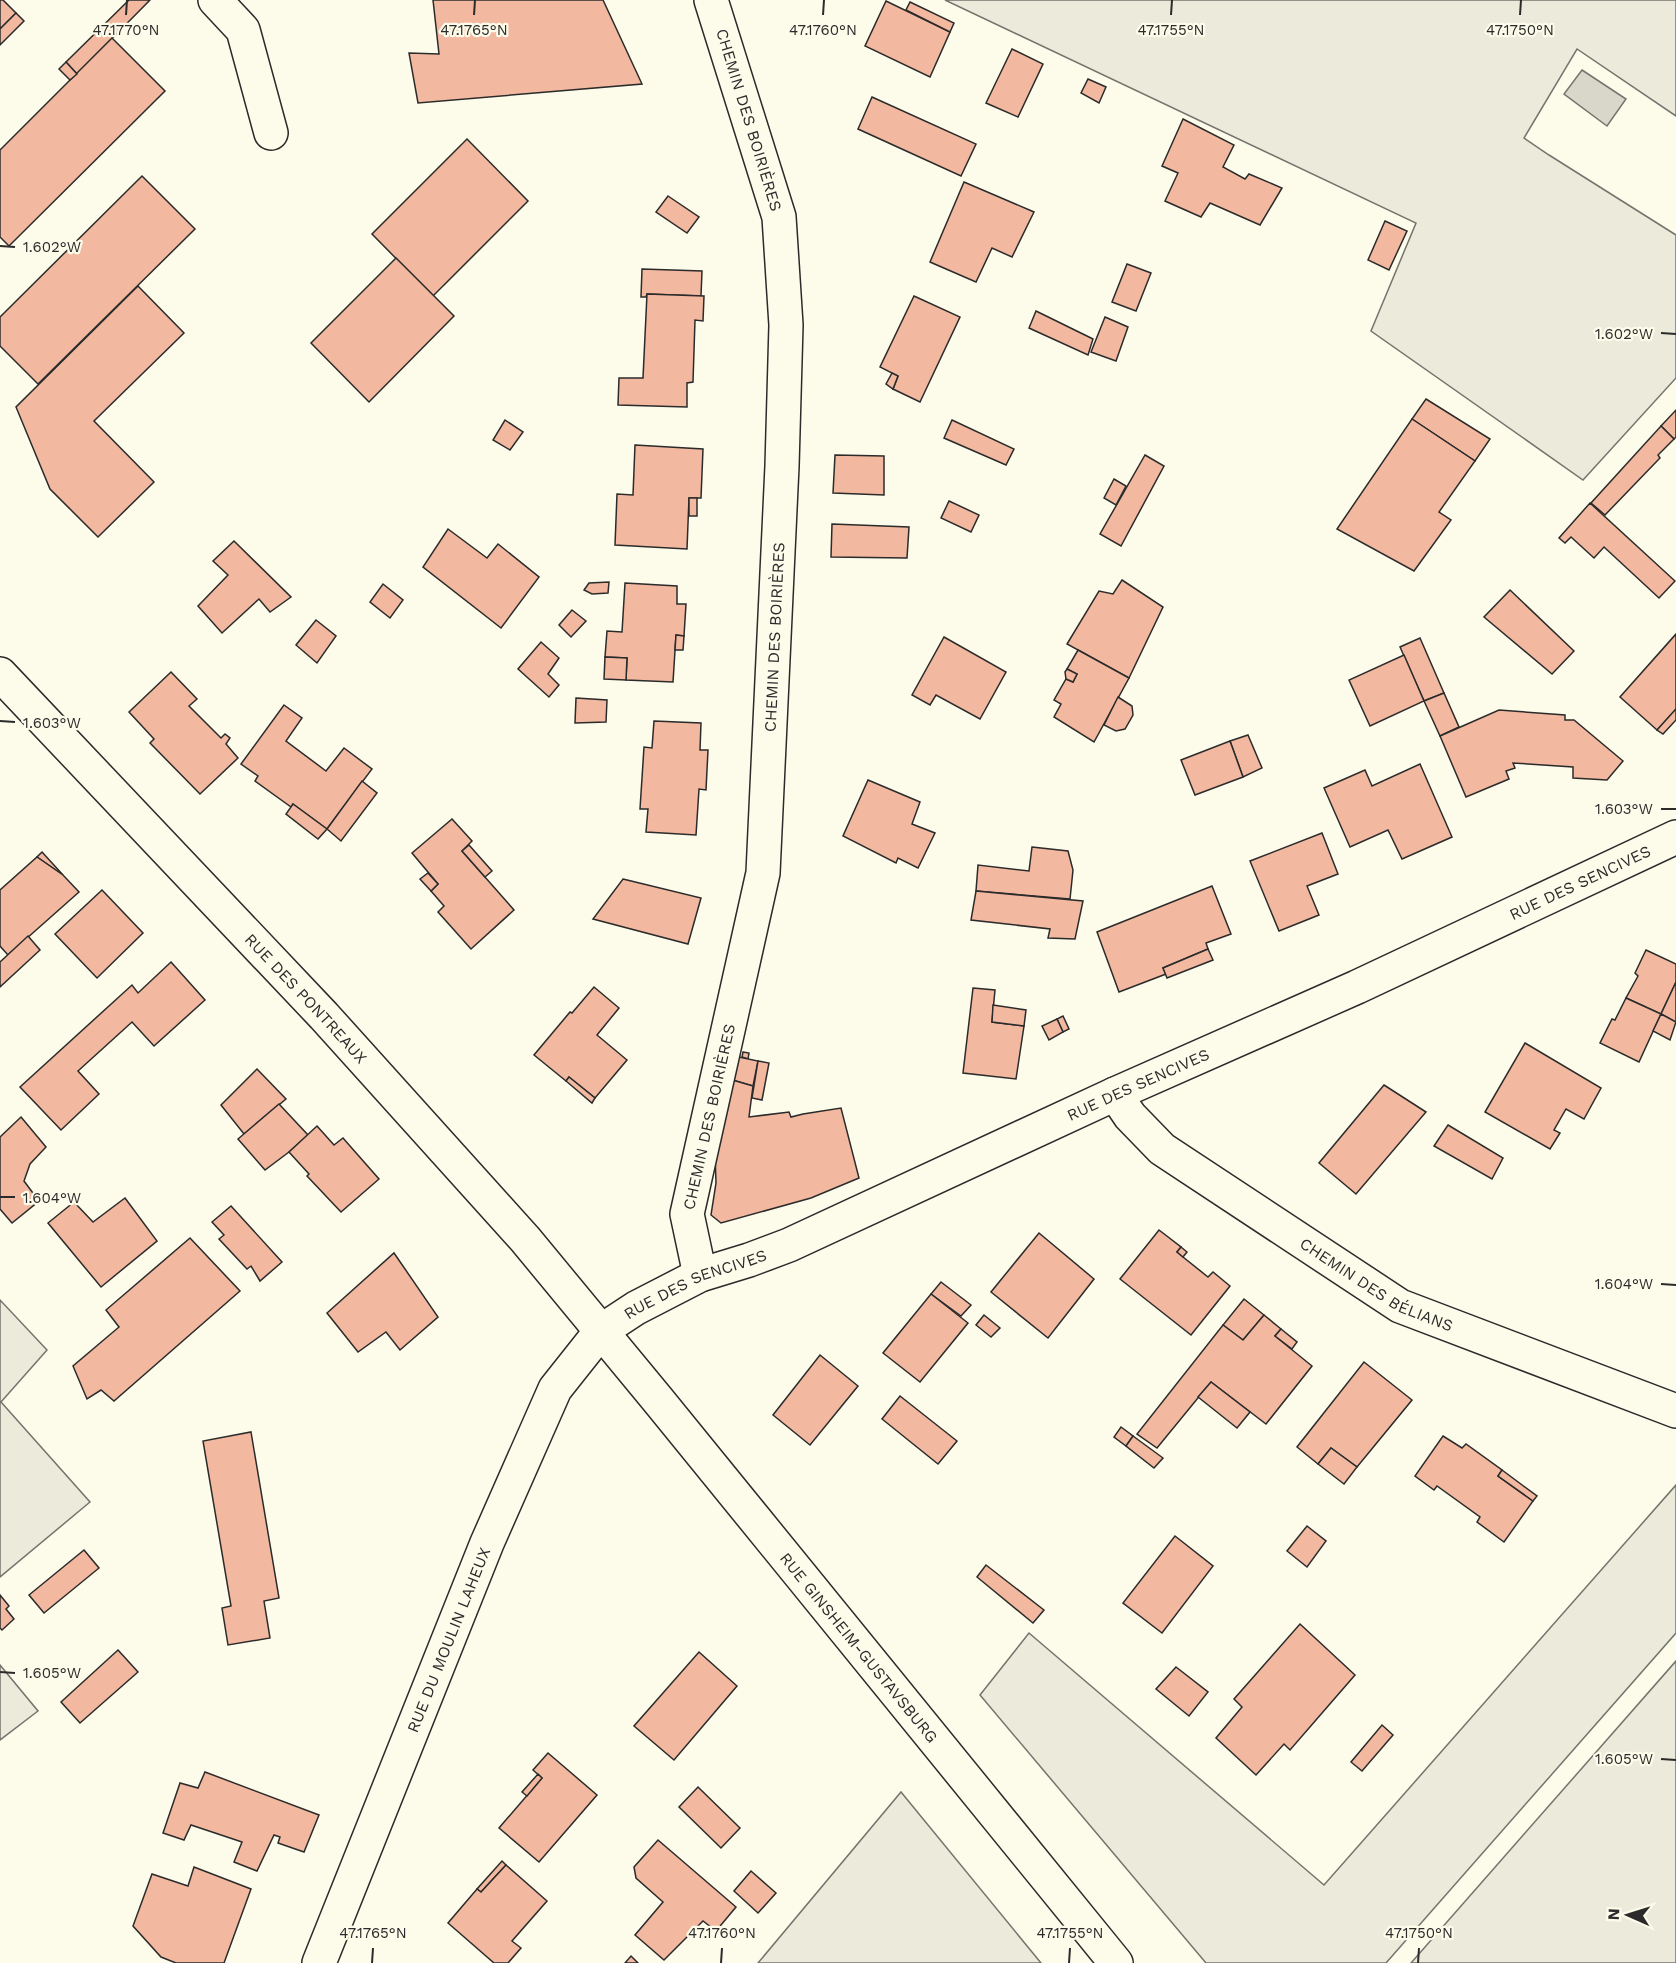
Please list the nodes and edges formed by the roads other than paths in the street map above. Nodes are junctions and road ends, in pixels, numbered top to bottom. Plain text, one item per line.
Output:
1 (215, 0) edge
2 (711, 0) edge
3 (271, 133) dead end
4 (0, 674) edge
5 (1676, 837) edge
6 (1115, 1094) junction
7 (700, 1275) junction
8 (601, 1331) junction
9 (1676, 1411) edge
10 (319, 1963) edge
11 (1116, 1963) edge

1 - 3 street
2 - 7 street, CHEMIN DES BOIRIÈRES
4 - 8 street, RUE DES PONTREAUX
5 - 6 street, RUE DES SENCIVES
6 - 7 street, RUE DES SENCIVES
6 - 9 street, CHEMIN DES BÉLIANS
7 - 8 street, RUE DES SENCIVES
8 - 10 street, RUE DU MOULIN LAHEUX
8 - 11 street, RUE GINSHEIM-GUSTAVSBURG

